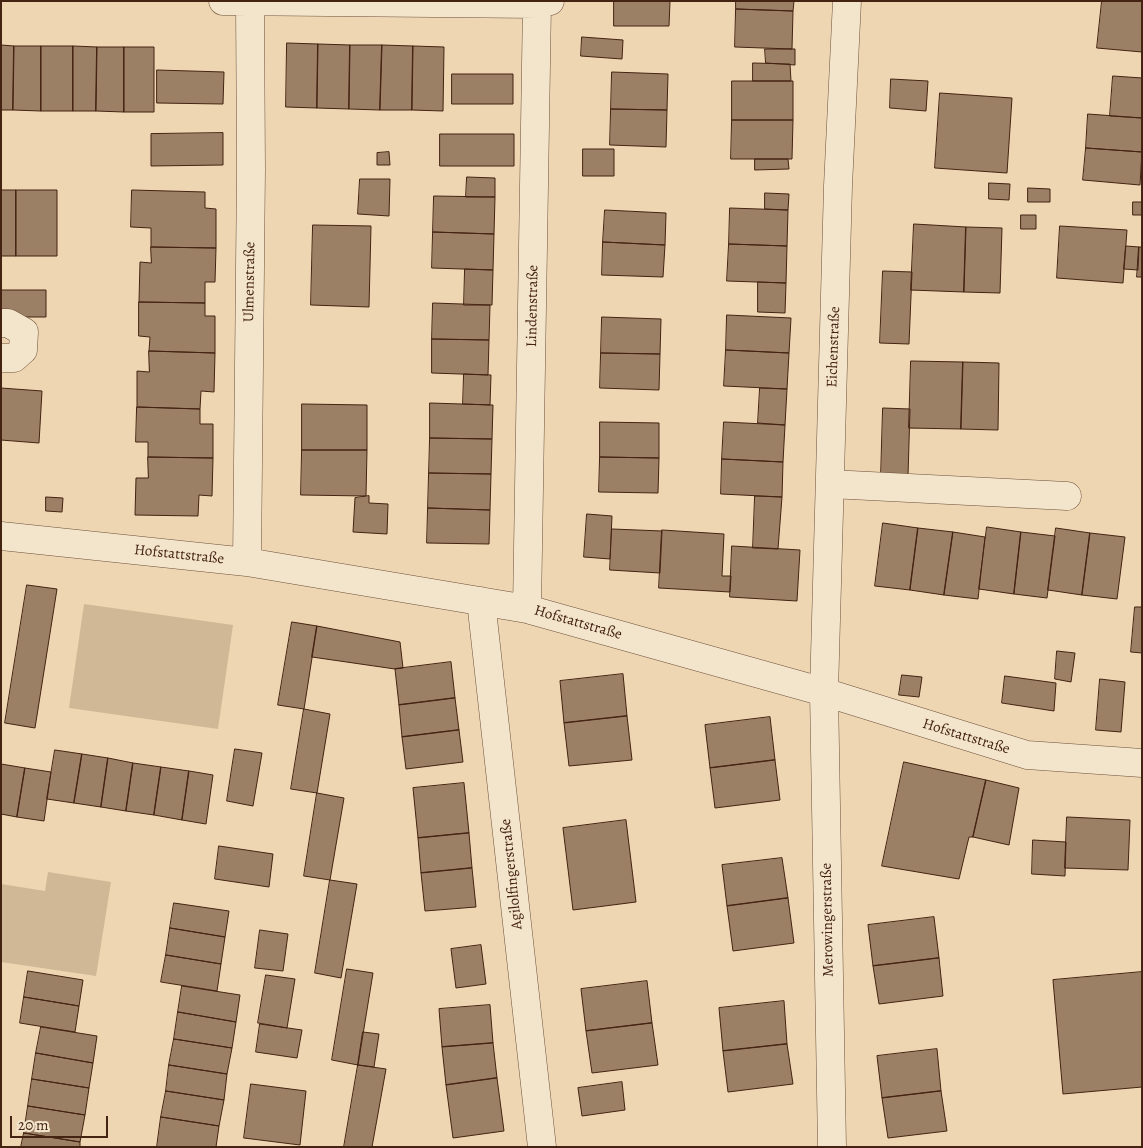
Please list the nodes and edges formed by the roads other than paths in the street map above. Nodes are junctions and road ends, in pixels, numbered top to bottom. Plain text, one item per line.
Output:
1 (222, 1) edge
2 (847, 1) edge
3 (250, 2) edge
4 (291, 2) edge
5 (544, 3) edge
6 (1, 323) edge
7 (1, 358) edge
8 (830, 484) junction
9 (1067, 496) dead end
10 (1, 536) edge
11 (247, 562) junction
12 (481, 601) junction
13 (527, 609) junction
14 (824, 692) junction
15 (1142, 763) edge
16 (542, 1147) edge
17 (832, 1147) edge

1 - 3 street
2 - 8 street, Eichenstraße
3 - 4 street
3 - 11 street, Ulmenstraße
4 - 5 street
5 - 13 street, Lindenstraße
6 - 7 street
8 - 9 street
8 - 14 street, Eichenstraße
10 - 11 street, Hofstattstraße
11 - 12 street, Hofstattstraße
12 - 13 street, Hofstattstraße
12 - 16 street, Agilolfingerstraße
13 - 14 street, Hofstattstraße
14 - 15 street, Hofstattstraße
14 - 17 street, Merowingerstraße

